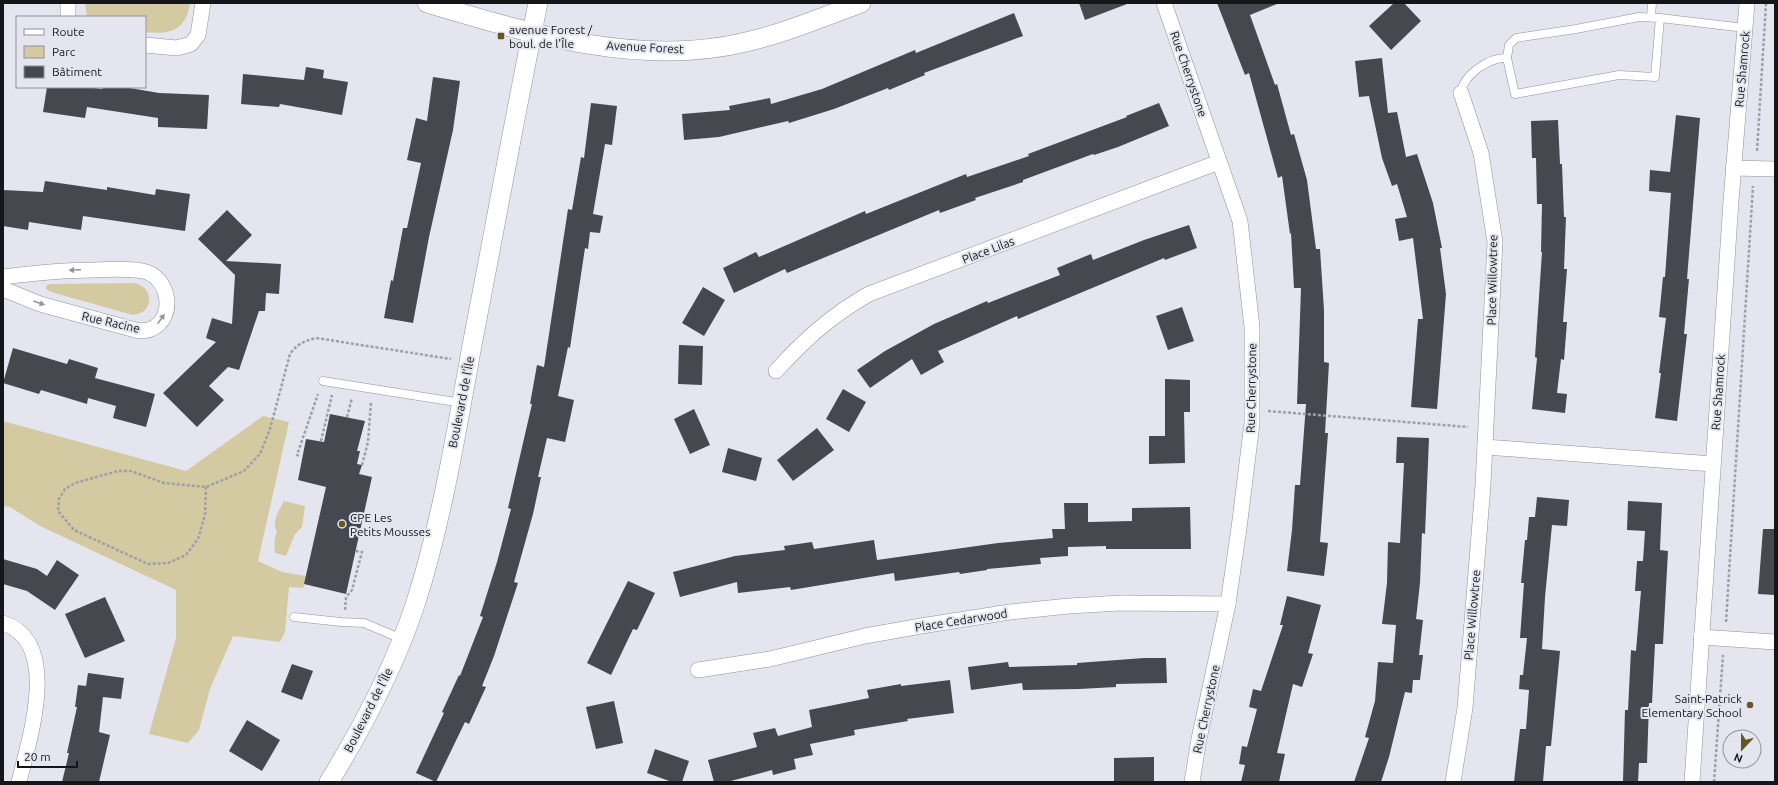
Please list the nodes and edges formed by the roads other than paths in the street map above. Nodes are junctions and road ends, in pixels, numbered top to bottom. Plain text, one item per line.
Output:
1 (68, 3) edge
2 (203, 3) edge
3 (427, 3) edge
4 (538, 3) edge
5 (861, 3) edge
6 (1164, 3) edge
7 (1652, 3) edge
8 (1747, 3) edge
9 (68, 16) edge
10 (1651, 17) junction
11 (1660, 18) junction
12 (1745, 28) junction
13 (532, 33) junction
14 (146, 45) edge
15 (1507, 58) junction
16 (1461, 93) joint
17 (1219, 162) junction
18 (1733, 168) junction
19 (1775, 169) edge
20 (3, 277) edge
21 (3, 289) edge
22 (776, 371) dead end
23 (323, 381) dead end
24 (462, 403) junction
25 (1485, 447) junction
26 (1713, 464) junction
27 (1228, 604) junction
28 (294, 616) dead end
29 (3, 623) edge
30 (1701, 637) junction
31 (402, 639) junction
32 (1775, 642) edge
33 (698, 670) dead end
34 (19, 782) edge
35 (330, 782) edge
36 (1192, 782) edge
37 (1454, 782) edge
38 (1692, 782) edge

1 - 9 street
2 - 14 street
3 - 13 street, Avenue Forest
4 - 13 street, Boulevard de l'Île
5 - 13 street, Avenue Forest
6 - 17 street, Rue Cherrystone
7 - 10 lane
8 - 12 street, Rue Shamrock
10 - 11 lane
10 - 15 lane
11 - 12 lane
11 - 15 lane
12 - 18 street, Rue Shamrock
13 - 24 street, Boulevard de l'Île
15 - 16 lane
16 - 25 street, Place Willowtree
17 - 22 street, Place Lilas
17 - 27 street, Rue Cherrystone
18 - 19 street
18 - 26 street, Rue Shamrock
21 -> 20 street, Rue Racine
23 - 24 lane
24 - 31 street, Boulevard de l'Île
25 - 26 street
25 - 37 street, Place Willowtree
26 - 30 street, Rue Shamrock
27 - 33 street, Place Cedarwood
27 - 36 street, Rue Cherrystone
28 - 31 lane
29 - 34 street
30 - 32 street
30 - 38 street, Rue Shamrock
31 - 35 street, Boulevard de l'Île

